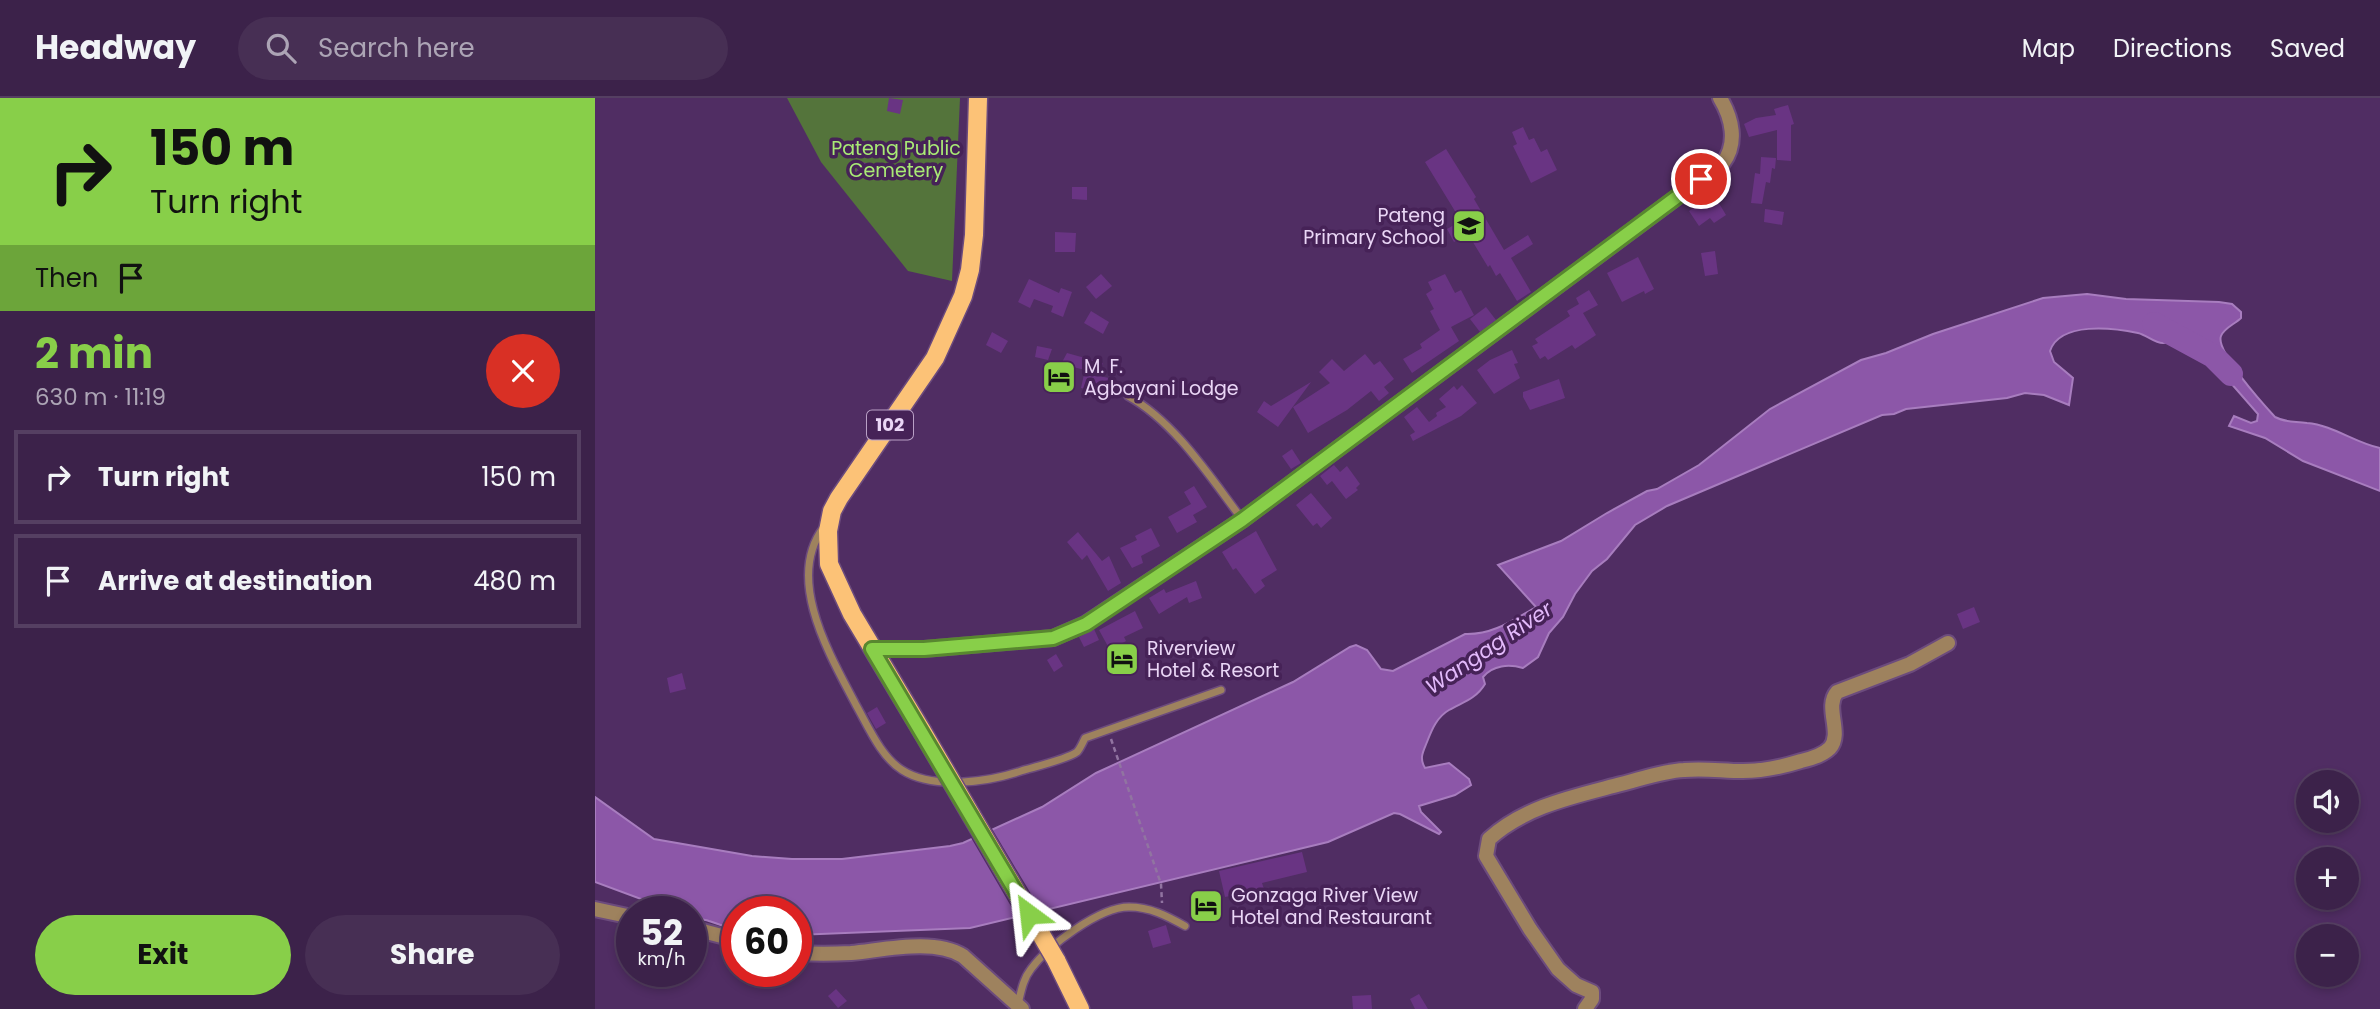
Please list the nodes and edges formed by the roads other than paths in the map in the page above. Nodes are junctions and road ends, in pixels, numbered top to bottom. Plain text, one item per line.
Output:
1 (978, 98) edge
2 (1720, 98) edge
3 (1128, 396) dead end
4 (831, 518) junction
5 (1242, 520) junction
6 (1948, 643) dead end
7 (872, 649) junction
8 (1221, 690) dead end
9 (595, 909) edge
10 (616, 914) edge
11 (1185, 926) dead end
12 (812, 953) edge
13 (1020, 1007) edge
14 (1080, 1009) edge
15 (1585, 1009) edge

1 - 4 main road, 102
2 - 5 street
3 - 5 lane
4 - 7 main road, 102
4 - 8 lane
5 - 7 street
6 - 15 street
7 - 14 main road, 102, bridge
9 - 10 street
11 - 13 lane
12 - 13 street

